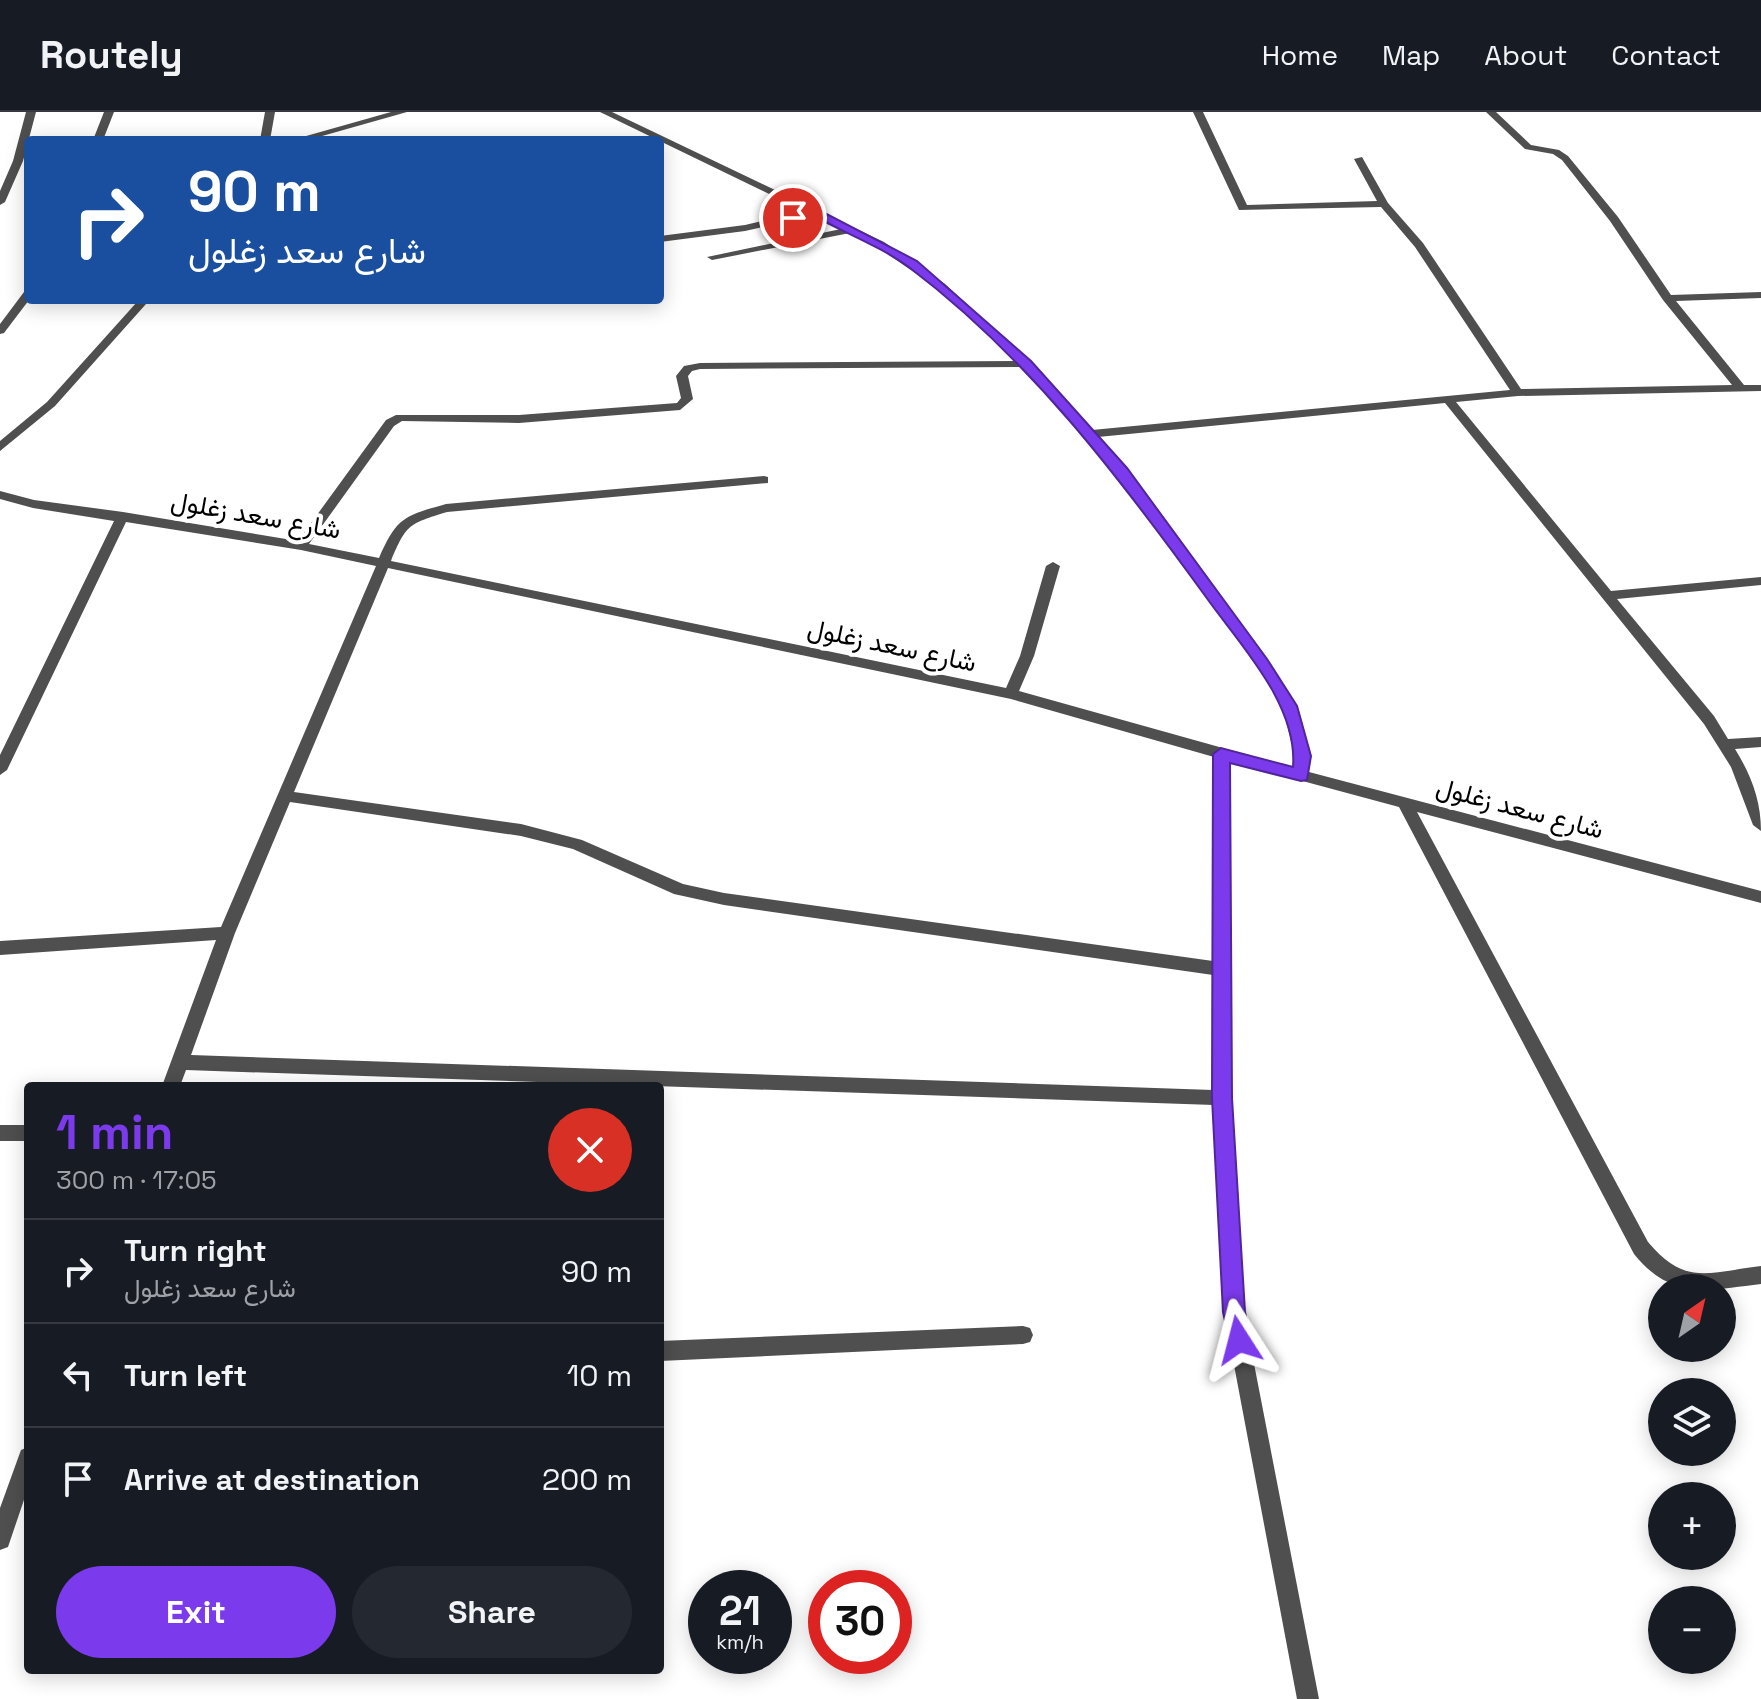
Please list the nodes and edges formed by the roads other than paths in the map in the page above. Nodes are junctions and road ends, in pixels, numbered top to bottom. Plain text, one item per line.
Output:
1 (31, 112) edge
2 (109, 112) edge
3 (270, 112) edge
4 (402, 112) edge
5 (605, 112) edge
6 (1198, 112) edge
7 (1491, 112) edge
8 (25, 136) edge
9 (100, 136) edge
10 (266, 136) edge
11 (312, 136) edge
12 (655, 136) edge
13 (24, 138) edge
14 (664, 140) edge
15 (1359, 159) dead end
16 (0, 202) edge
17 (1384, 204) junction
18 (815, 212) junction
19 (852, 230) junction
20 (664, 238) edge
21 (712, 257) dead end
22 (1761, 295) edge
23 (1667, 298) junction
24 (24, 299) edge
25 (141, 304) dead end
26 (0, 331) edge
27 (1026, 364) junction
28 (1740, 388) junction
29 (1761, 388) edge
30 (1518, 393) junction
31 (1450, 402) junction
32 (1088, 434) junction
33 (0, 447) edge
34 (764, 480) dead end
35 (0, 495) edge
36 (123, 516) junction
37 (301, 546) junction
38 (385, 563) junction
39 (1053, 566) dead end
40 (1761, 581) edge
41 (1609, 595) junction
42 (1011, 694) junction
43 (1761, 742) edge
44 (1724, 744) junction
45 (1221, 754) junction
46 (0, 770) edge
47 (1301, 775) junction
48 (283, 796) junction
49 (1405, 803) junction
50 (1761, 825) edge
51 (1761, 897) edge
52 (227, 933) junction
53 (0, 948) edge
54 (1220, 969) junction
55 (179, 1062) junction
56 (172, 1082) edge
57 (1222, 1098) junction
58 (0, 1133) edge
59 (24, 1133) edge
60 (1761, 1275) edge
61 (1023, 1335) dead end
62 (664, 1351) edge
63 (24, 1465) edge
64 (6, 1501) edge
65 (0, 1539) edge
66 (1308, 1699) edge

1 - 8 street
2 - 9 street
3 - 10 street
4 - 11 street
5 - 12 street
6 - 17 street
7 - 23 street
13 - 16 street
14 - 18 street
15 - 17 street
17 - 30 street
18 - 19 street
18 - 20 street
19 - 21 street
19 - 27 street
22 - 23 street
23 - 28 street
24 - 26 street
25 - 33 street
27 - 32 street
27 - 37 street
28 - 29 street
28 - 30 street
30 - 31 street
31 - 32 street
31 - 41 street
32 - 47 street
34 - 38 street
35 - 36 street, شارع سعد زغلول
36 - 37 street, شارع سعد زغلول
36 - 46 street
37 - 38 street, شارع سعد زغلول
38 - 42 street, شارع سعد زغلول
38 - 48 street
39 - 42 street
40 - 41 street
41 - 44 street
42 - 45 street, شارع سعد زغلول
43 - 44 street
44 - 50 street
45 - 47 street, شارع سعد زغلول
45 - 54 street
47 - 49 street, شارع سعد زغلول
48 - 52 street
48 - 54 street
49 - 51 street, شارع سعد زغلول
49 - 60 street
52 - 53 street
52 - 55 street
54 - 57 street
55 - 56 street
55 - 57 street
57 - 66 street
58 - 59 street
61 - 62 street
63 - 64 street
64 - 65 street

